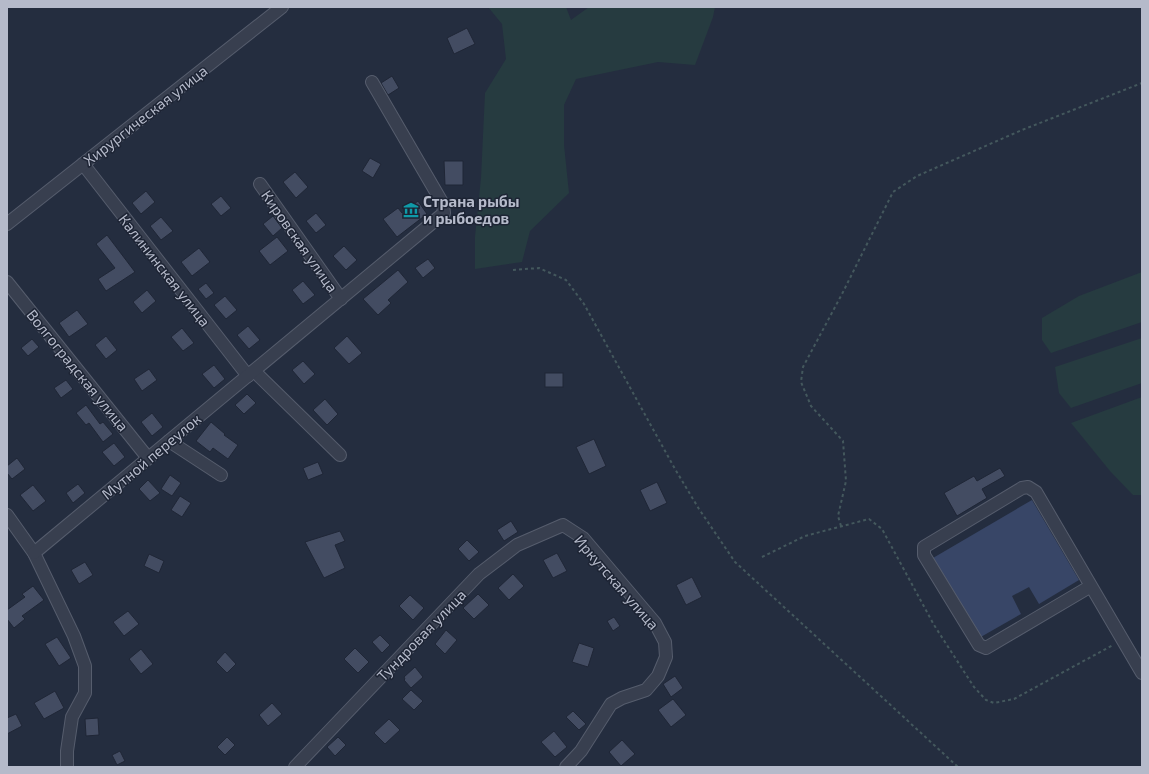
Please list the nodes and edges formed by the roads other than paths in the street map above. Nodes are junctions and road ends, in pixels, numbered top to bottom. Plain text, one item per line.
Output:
1 (282, 7) edge
2 (372, 82) dead end
3 (83, 164) junction
4 (260, 184) dead end
5 (7, 224) edge
6 (7, 282) edge
7 (341, 299) junction
8 (251, 373) junction
9 (169, 441) junction
10 (340, 455) dead end
11 (148, 458) junction
12 (221, 475) dead end
13 (7, 516) edge
14 (564, 525) joint
15 (34, 552) junction
16 (1091, 586) junction
17 (1142, 673) edge
18 (67, 767) edge
19 (295, 767) edge
20 (566, 767) edge

1 - 3 street, Хирургическая улица
2 - 7 street, Мутной переулок
3 - 5 street, Хирургическая улица
3 - 8 street, Калининская улица
4 - 7 street, Кировская улица
6 - 11 street, Волгоградская улица
7 - 8 street, Мутной переулок
8 - 9 street, Мутной переулок
8 - 10 street, Калининская улица
9 - 11 street, Мутной переулок
9 - 12 street
11 - 15 street, Мутной переулок
13 - 15 street
14 - 19 street, Тундровая улица
14 - 20 street, Иркутская улица
15 - 18 street
16 - 16 street
16 - 17 street

